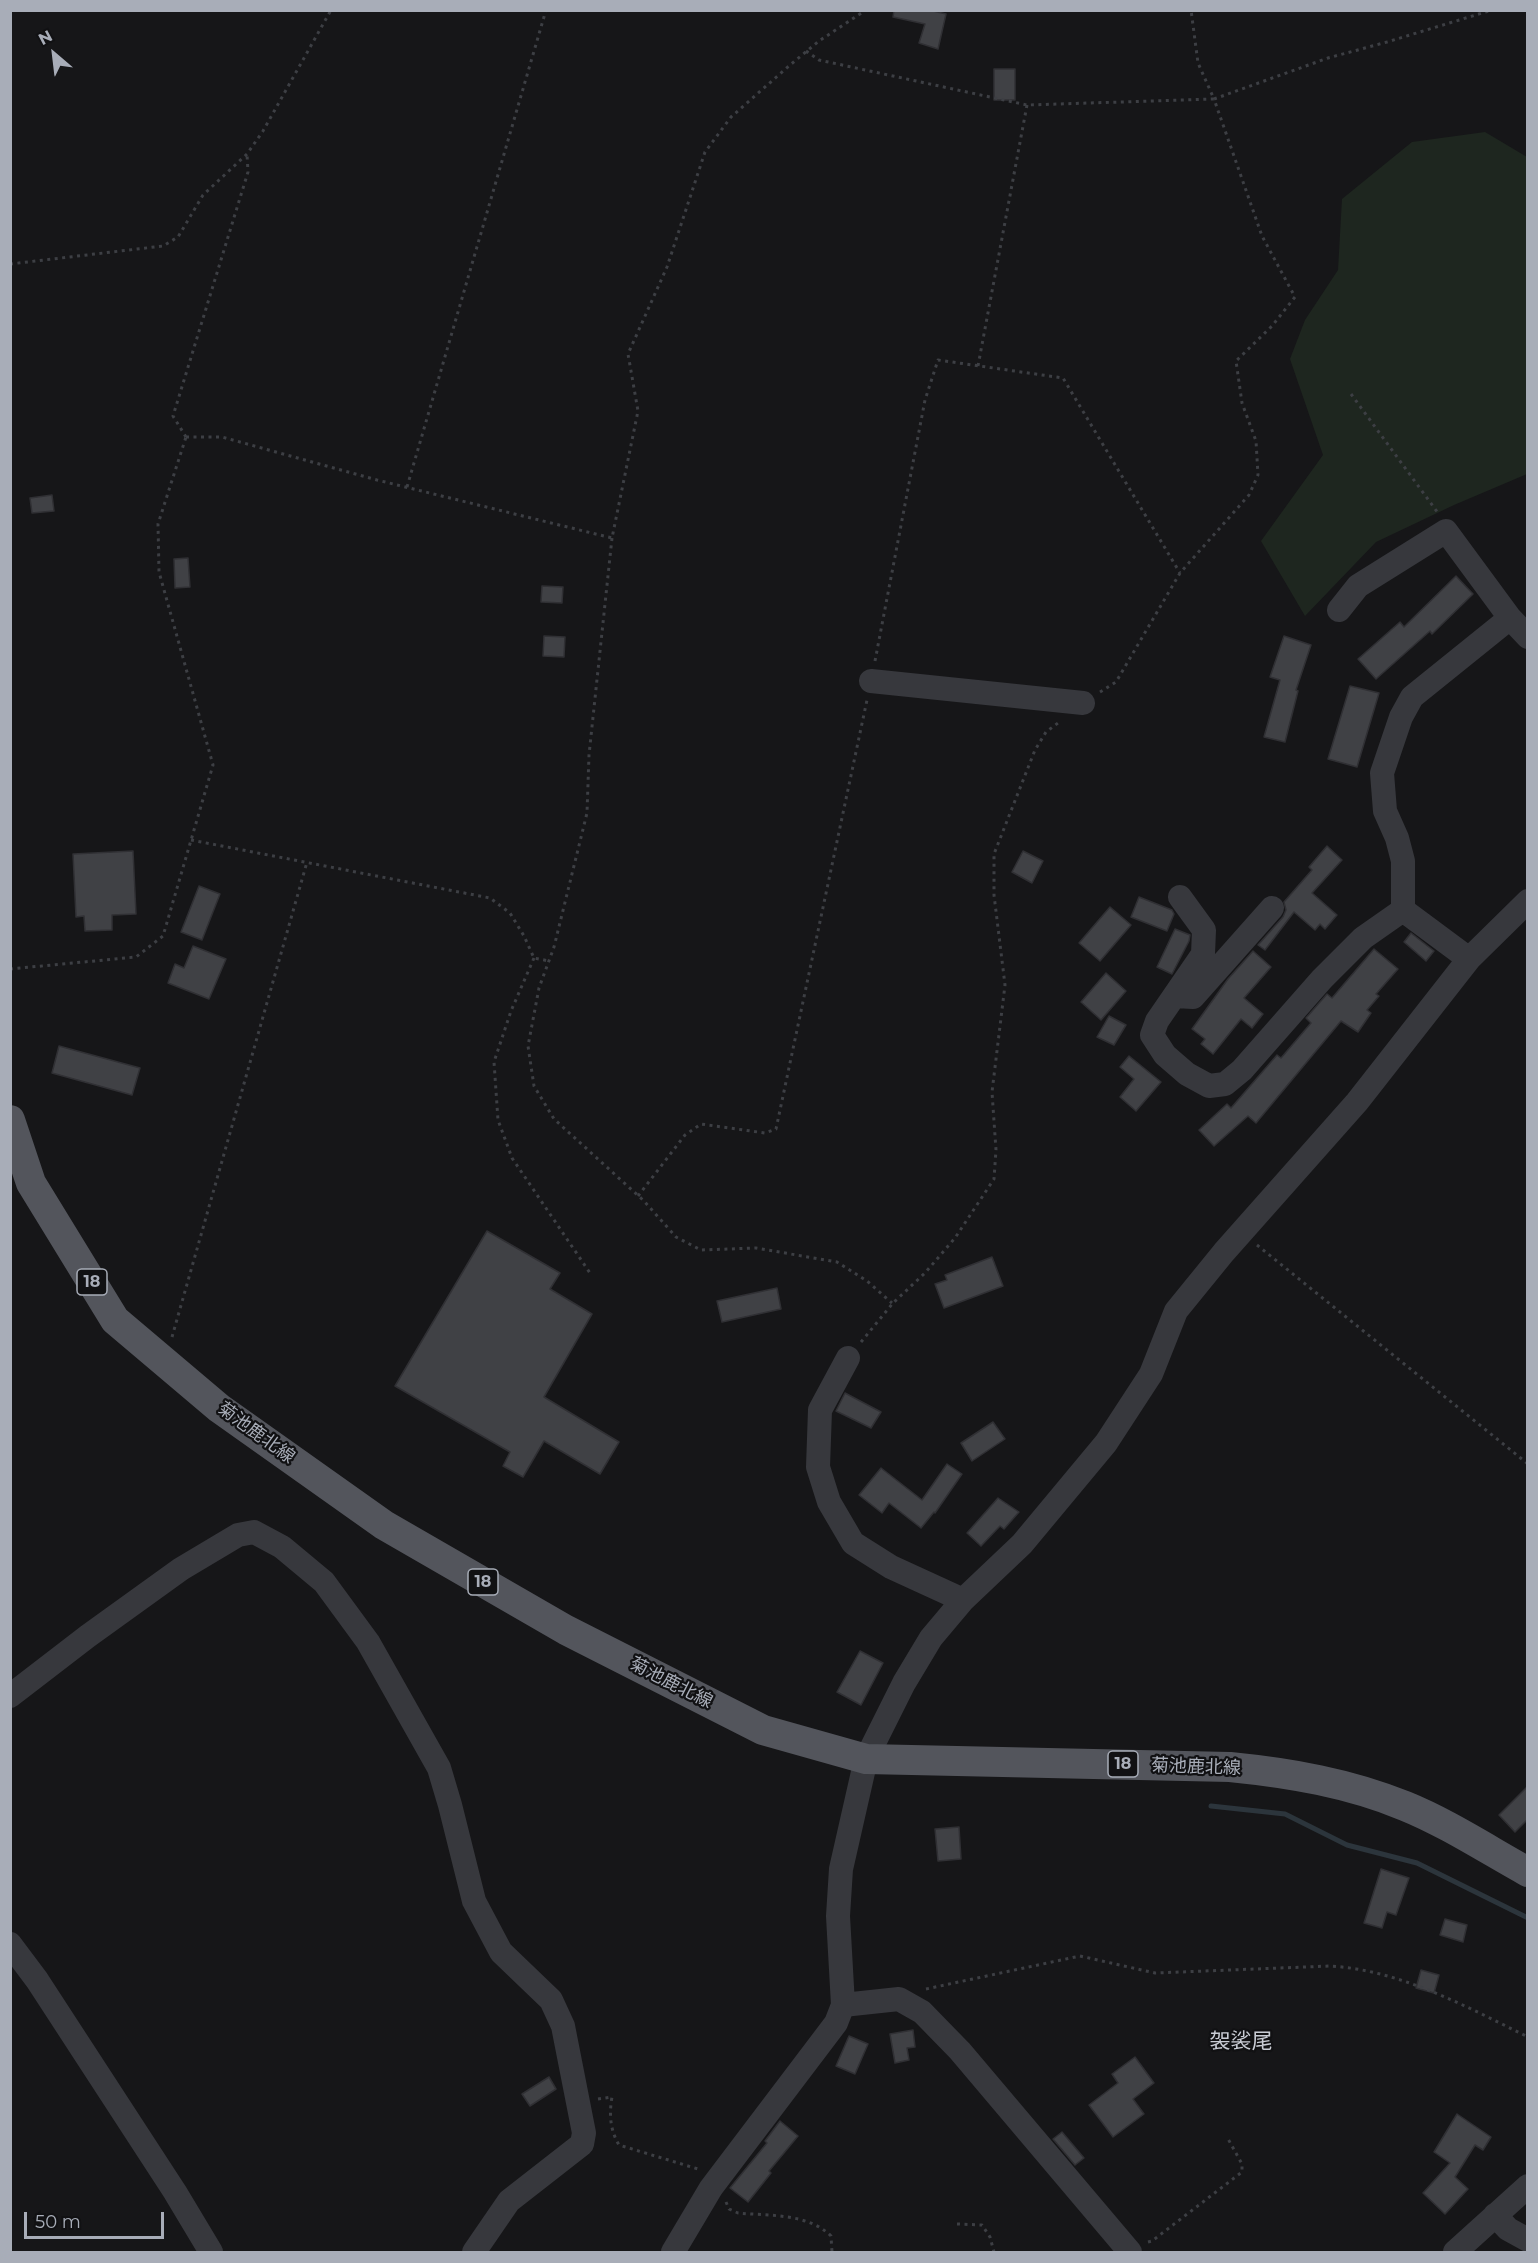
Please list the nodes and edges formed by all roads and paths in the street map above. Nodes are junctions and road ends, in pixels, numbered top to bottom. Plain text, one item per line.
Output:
1 (331, 10) edge
2 (546, 10) edge
3 (866, 10) edge
4 (1191, 10) edge
5 (1492, 10) edge
6 (806, 51) junction
7 (1214, 99) junction
8 (1027, 105) junction
9 (248, 154) junction
10 (10, 264) edge
11 (978, 366) junction
12 (1351, 394) dead end
13 (186, 436) junction
14 (407, 487) junction
15 (1446, 531) junction
16 (612, 538) junction
17 (1180, 573) junction
18 (1339, 610) dead end
19 (1510, 618) junction
20 (1527, 637) edge
21 (871, 681) junction
22 (1083, 703) junction
23 (191, 840) junction
24 (307, 862) junction
25 (1180, 897) dead end
26 (1527, 901) edge
27 (1272, 908) dead end
28 (1403, 910) junction
29 (534, 958) junction
30 (1468, 959) junction
31 (549, 961) junction
32 (10, 969) edge
33 (1175, 996) junction
34 (10, 1120) edge
35 (638, 1196) junction
36 (1241, 1233) junction
37 (590, 1273) dead end
38 (893, 1303) junction
39 (159, 1357) junction
40 (848, 1358) joint
41 (1527, 1464) edge
42 (963, 1600) junction
43 (10, 1696) edge
44 (866, 1759) junction
45 (1527, 1872) edge
46 (10, 1944) edge
47 (899, 1999) junction
48 (843, 2005) junction
49 (1527, 2037) edge
50 (578, 2102) junction
51 (1227, 2137) dead end
52 (719, 2177) junction
53 (1527, 2186) edge
54 (1495, 2215) junction
55 (957, 2224) dead end
56 (1527, 2240) edge
57 (1128, 2250) edge
58 (205, 2251) edge
59 (474, 2253) edge
60 (674, 2253) edge
61 (832, 2253) edge
62 (994, 2253) edge
63 (1455, 2253) edge

1 - 9 path
2 - 14 path
3 - 6 path
4 - 7 path
5 - 7 path
6 - 8 path
6 - 16 path
7 - 8 path
7 - 17 path
8 - 11 path
9 - 10 path
9 - 13 path
11 - 17 path
11 - 21 path
12 - 15 path
13 - 14 path
13 - 23 path
14 - 16 path
15 - 18 street
15 - 19 street
16 - 31 path
17 - 22 path
19 - 20 street
19 - 28 street
21 - 22 street
21 - 35 path
22 - 38 path
23 - 24 path
23 - 32 path
24 - 29 path
24 - 39 path
25 - 33 street
26 - 30 street
27 - 33 street
28 - 30 street
28 - 33 street
29 - 31 path
29 - 37 path
30 - 36 street
31 - 35 path
34 - 39 main road, 菊池鹿北線 / 18
35 - 38 path
36 - 41 path
36 - 42 street
38 - 40 path
39 - 44 main road, 菊池鹿北線 / 18
40 - 42 street
42 - 44 street
43 - 50 street
44 - 45 main road, 菊池鹿北線 / 18
44 - 48 street
46 - 58 street
47 - 48 street
47 - 49 path
47 - 57 street
48 - 52 street
50 - 52 path
50 - 59 street
51 - 57 path
52 - 60 street
52 - 61 path
53 - 54 street
54 - 56 street
54 - 63 street
55 - 62 path

